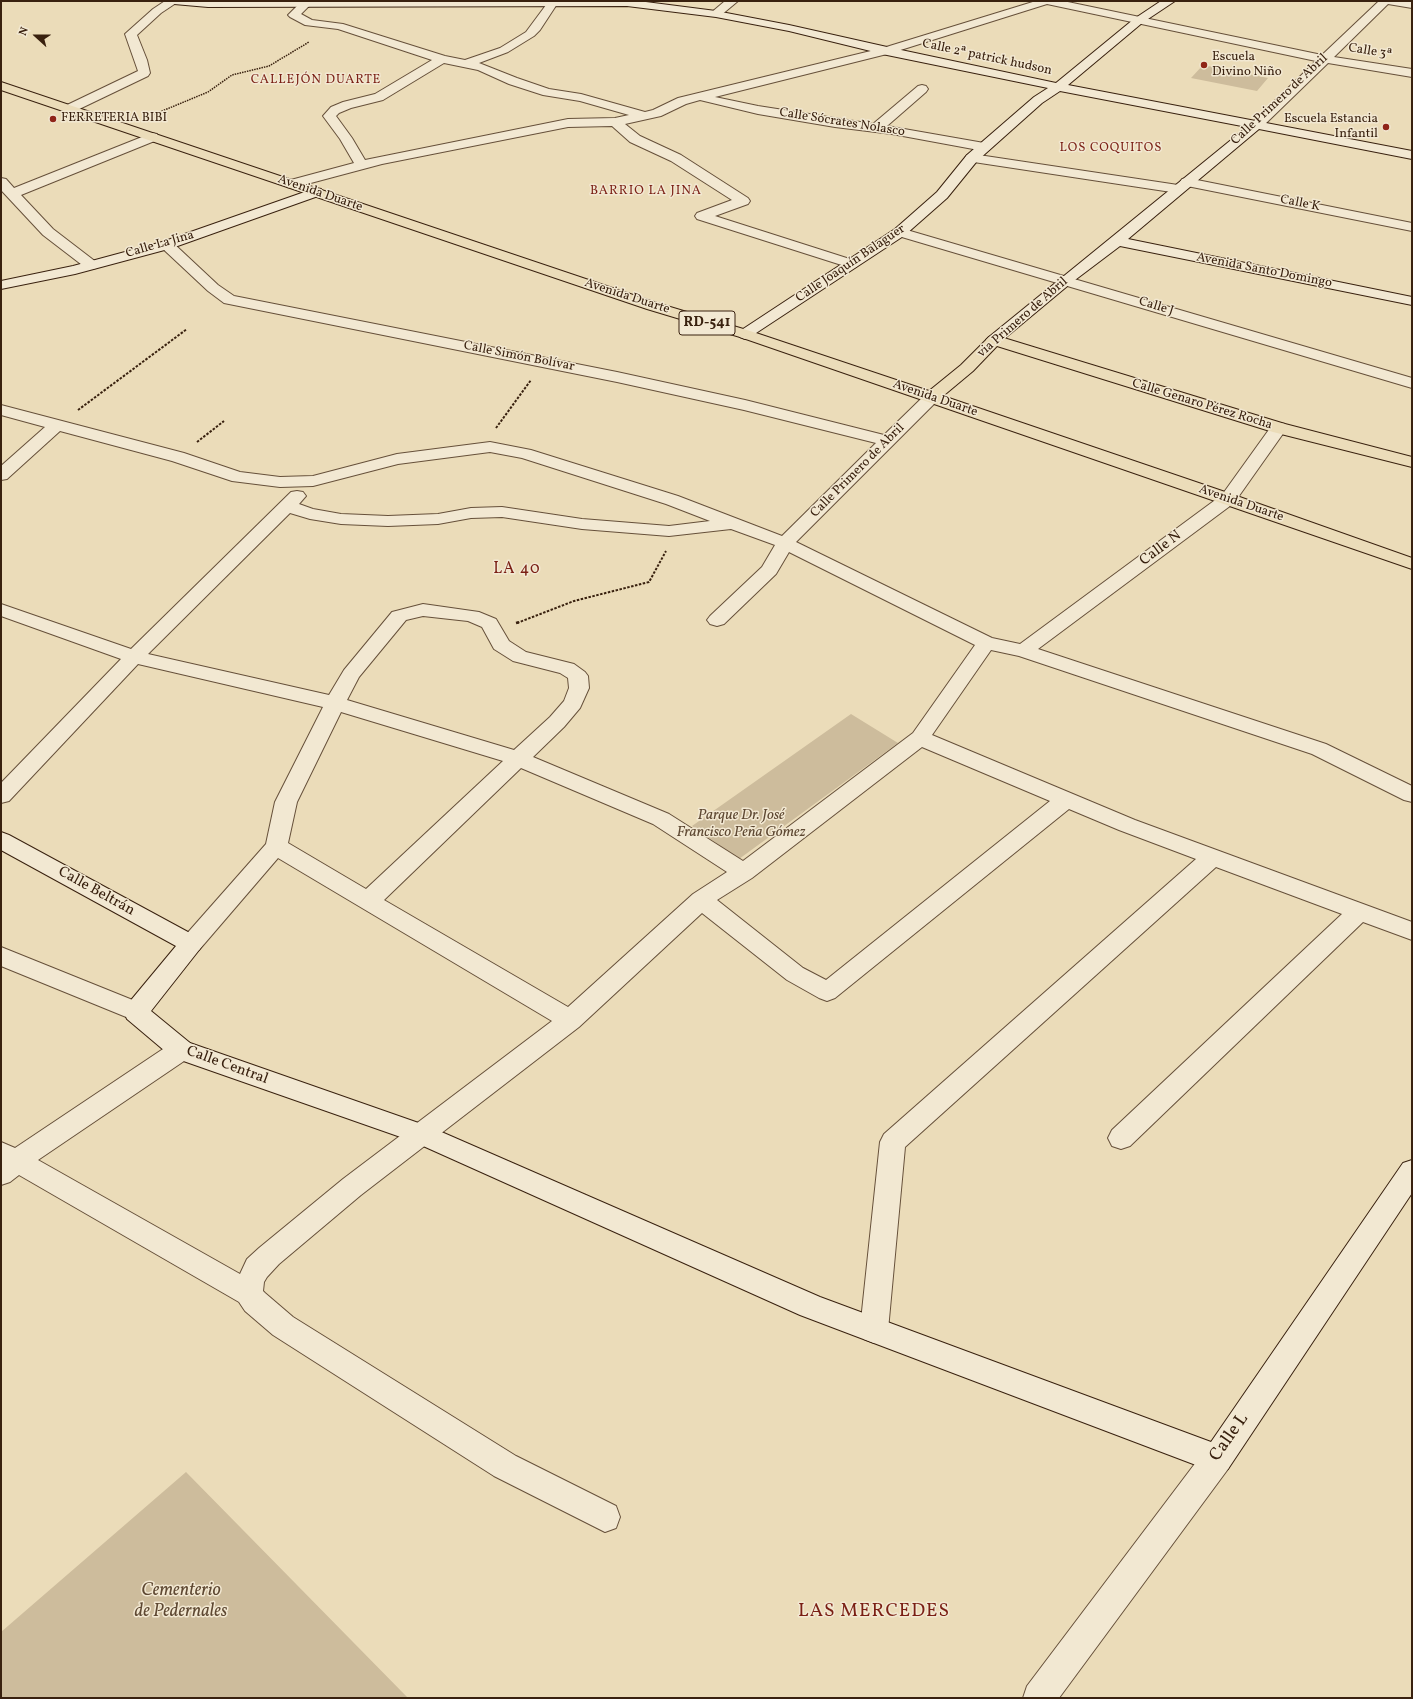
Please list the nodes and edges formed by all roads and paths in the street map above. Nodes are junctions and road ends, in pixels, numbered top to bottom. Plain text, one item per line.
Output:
1 (174, 1) edge
2 (555, 1) edge
3 (732, 1) edge
4 (1169, 1) edge
5 (1385, 1) edge
6 (1389, 1) edge
7 (288, 2) edge
8 (305, 4) junction
9 (1412, 5) edge
10 (716, 14) junction
11 (1138, 21) junction
12 (326, 26) junction
13 (887, 51) junction
14 (442, 59) junction
15 (1324, 59) junction
16 (466, 64) junction
17 (1412, 73) edge
18 (1, 86) edge
19 (1058, 87) junction
20 (922, 89) dead end
21 (700, 97) junction
22 (69, 109) junction
23 (645, 116) junction
24 (616, 122) junction
25 (1257, 126) junction
26 (124, 127) junction
27 (876, 128) junction
28 (152, 137) junction
29 (984, 147) junction
30 (1412, 155) edge
31 (972, 158) junction
32 (362, 166) junction
33 (1, 182) edge
34 (292, 184) junction
35 (1183, 186) junction
36 (316, 192) junction
37 (12, 194) junction
38 (1412, 227) edge
39 (900, 232) junction
40 (1117, 241) junction
41 (167, 245) junction
42 (851, 264) junction
43 (91, 266) junction
44 (1066, 280) junction
45 (1, 285) edge
46 (1412, 300) edge
47 (187, 329) dead end
48 (745, 334) junction
49 (994, 340) junction
50 (545, 362) junction
51 (1412, 384) edge
52 (931, 398) junction
53 (1, 410) edge
54 (224, 421) dead end
55 (57, 425) junction
56 (1279, 428) junction
57 (888, 441) junction
58 (480, 448) junction
59 (178, 457) junction
60 (1412, 462) edge
61 (1, 475) edge
62 (313, 481) junction
63 (1228, 499) junction
64 (287, 506) junction
65 (734, 523) junction
66 (678, 530) junction
67 (785, 543) junction
68 (1412, 564) edge
69 (1, 610) edge
70 (717, 620) dead end
71 (494, 631) junction
72 (986, 642) junction
73 (1023, 651) junction
74 (134, 657) junction
75 (335, 702) junction
76 (920, 738) junction
77 (519, 759) junction
78 (1412, 794) edge
79 (1, 796) edge
80 (1066, 800) junction
81 (1, 840) edge
82 (276, 846) junction
83 (1213, 857) junction
84 (744, 872) junction
85 (701, 900) junction
86 (368, 901) junction
87 (1359, 912) junction
88 (1412, 931) edge
89 (192, 944) junction
90 (1, 956) edge
91 (136, 1012) junction
92 (570, 1020) junction
93 (182, 1050) junction
94 (421, 1134) junction
95 (1121, 1138) dead end
96 (6, 1163) edge
97 (1412, 1171) edge
98 (249, 1293) junction
99 (874, 1330) junction
100 (1217, 1459) junction
101 (605, 1517) dead end
102 (1038, 1698) edge

1 - 7 street, Calle 2ª patrick hudson
1 - 22 street
2 - 8 street, Calle 2ª patrick hudson
2 - 10 street, Calle 2ª patrick hudson
2 - 16 street
3 - 10 street
4 - 11 street, Calle Joaquín Balaguer
5 - 15 street, Calle Primero de Abril
6 - 9 street
7 - 8 street, Calle 2ª patrick hudson
8 - 12 street
10 - 13 street, Calle 2ª patrick hudson
11 - 13 street, Calle 3ª
11 - 15 street, Calle 3ª
11 - 19 street, Calle Joaquín Balaguer
12 - 14 street
12 - 26 path
13 - 19 street, Calle 2ª patrick hudson
13 - 21 street, Calle 3ª
14 - 16 street
14 - 32 street
15 - 17 street, Calle 3ª
15 - 25 street, Calle Primero de Abril
16 - 23 street
18 - 22 main road, Avenida Duarte / RD-541
19 - 25 street, Calle 2ª patrick hudson
19 - 29 street, Calle Joaquín Balaguer
20 - 27 street
21 - 23 street, Calle 3ª
21 - 27 street, Calle Sócrates Nolasco
22 - 26 main road, Avenida Duarte / RD-541
23 - 24 street, Calle 3ª
24 - 32 street, Calle 3ª
24 - 42 street
25 - 30 street, Calle 2ª patrick hudson
25 - 35 street, Calle Primero de Abril
26 - 28 main road, Avenida Duarte / RD-541
27 - 29 street, Calle Sócrates Nolasco
28 - 34 main road, Avenida Duarte / RD-541
28 - 37 street
29 - 31 street, Calle Joaquín Balaguer
31 - 35 street, Calle K
31 - 39 street, Calle Joaquín Balaguer
32 - 34 street, Calle 3ª
33 - 37 street
34 - 36 main road, Avenida Duarte / RD-541
35 - 38 street, Calle K
35 - 40 street, Calle Primero de Abril
36 - 41 street, Calle La Jina
36 - 48 main road, Avenida Duarte / RD-541
37 - 43 street
39 - 42 street, Calle Joaquín Balaguer
39 - 44 street, Calle J
40 - 44 street, via Primero de Abril
40 - 46 street, Avenida Santo Domingo
41 - 43 street, Calle La Jina
41 - 50 street, Calle Simón Bolívar
42 - 48 street, Calle Joaquín Balaguer
43 - 45 street, Calle La Jina
44 - 49 street, via Primero de Abril
44 - 51 street, Calle J
47 - 55 path
48 - 52 main road, Avenida Duarte / RD-541
49 - 52 main road, via Primero de Abril
49 - 56 main road, Calle Genaro Pérez Rocha
50 - 57 street, Calle Simón Bolívar
50 - 58 path
52 - 57 street, Calle Primero de Abril
52 - 63 main road, Avenida Duarte / RD-541
53 - 55 street
54 - 59 path
55 - 59 street
55 - 61 street
56 - 60 main road, Calle Genaro Pérez Rocha
56 - 63 street, Calle N
57 - 67 street, Calle Primero de Abril
58 - 62 street
58 - 65 street
59 - 62 street
62 - 64 street
63 - 68 main road, Avenida Duarte / RD-541
63 - 73 street, Calle N
64 - 66 street
64 - 74 street
65 - 66 street
65 - 67 street
66 - 71 path
67 - 70 street, Calle Primero de Abril
67 - 72 street
69 - 74 street
71 - 75 street
71 - 77 street
72 - 73 street
72 - 76 street
73 - 78 street
74 - 75 street
74 - 79 street
75 - 77 street
75 - 82 street
76 - 80 street
76 - 84 street
77 - 84 street
77 - 86 street
80 - 83 street
80 - 85 street
81 - 89 street, Calle Beltrán
82 - 86 street
82 - 89 street
83 - 87 street
83 - 99 street
84 - 85 street
85 - 92 street
86 - 92 street
87 - 88 street
87 - 95 street
89 - 91 street
90 - 91 street, Calle Central
91 - 93 street, Calle Central
92 - 94 street
93 - 94 street, Calle Central
93 - 96 street
94 - 98 street
94 - 99 street, Calle Central
96 - 98 street
97 - 100 street, Calle L
98 - 101 street
99 - 100 street, Calle Central
100 - 102 street, Calle L

